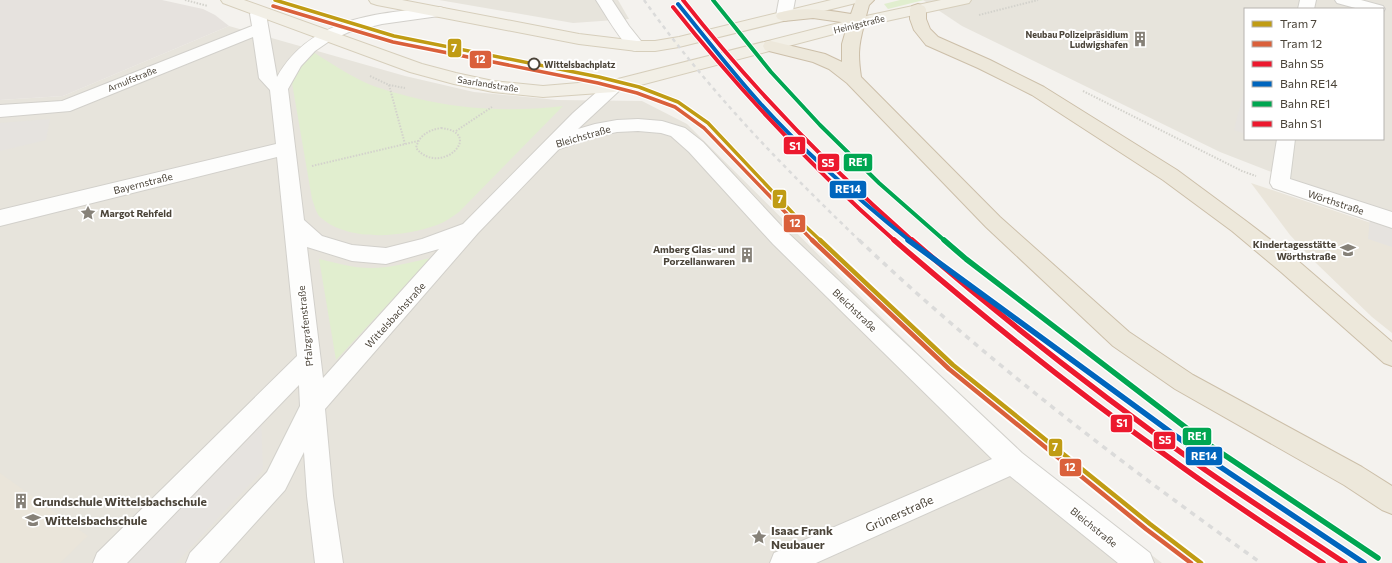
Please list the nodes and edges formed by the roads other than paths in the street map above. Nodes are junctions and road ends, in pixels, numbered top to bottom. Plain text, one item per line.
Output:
1 (229, 0) edge
2 (377, 0) edge
3 (604, 0) edge
4 (850, 0) edge
5 (866, 0) edge
6 (963, 0) edge
7 (1343, 0) edge
8 (785, 8) edge
9 (1373, 8) edge
10 (918, 9) junction
11 (257, 10) junction
12 (440, 12) junction
13 (860, 22) junction
14 (260, 28) junction
15 (327, 35) junction
16 (637, 46) junction
17 (763, 48) junction
18 (854, 79) junction
19 (614, 86) junction
20 (279, 89) junction
21 (0, 111) edge
22 (1286, 140) edge
23 (551, 145) junction
24 (286, 148) junction
25 (0, 218) edge
26 (1392, 220) edge
27 (294, 223) junction
28 (471, 228) junction
29 (1392, 356) edge
30 (309, 359) junction
31 (313, 406) junction
32 (1013, 462) junction
33 (1392, 501) edge
34 (107, 563) edge
35 (200, 563) edge
36 (329, 563) edge
37 (784, 563) edge
38 (1140, 563) edge

1 - 11 main road, Saarlandstraße
2 - 12 main road
3 - 16 street
4 - 8 main road
5 - 13 highway
6 - 10 main road, Heinigstraße
7 - 9 street
8 - 13 highway
8 - 16 main road
10 - 13 main road, Heinigstraße
10 - 29 highway
11 - 14 street
11 - 15 main road, Saarlandstraße
12 - 15 street
12 - 16 main road
13 - 17 main road, Heinigstraße
13 - 18 highway
14 - 20 street
14 - 21 street, Arnulfstraße
15 - 19 main road, Saarlandstraße
15 - 20 street
17 - 18 highway
17 - 19 main road, Saarlandstraße
18 - 33 highway
19 - 23 street, Wittelsbachstraße
20 - 24 street, Pfalzgrafenstraße
22 - 26 street, Wörthstraße
23 - 28 street, Wittelsbachstraße
23 - 32 street, Bleichstraße
24 - 25 street, Bayernstraße
24 - 27 street, Pfalzgrafenstraße
27 - 28 street
27 - 30 street, Pfalzgrafenstraße
28 - 31 street, Wittelsbachstraße
30 - 31 street, Pfalzgrafenstraße
30 - 34 street
31 - 35 street, Wittelsbachstraße
31 - 36 street, Pfalzgrafenstraße
32 - 37 street, Grünerstraße
32 - 38 street, Bleichstraße

